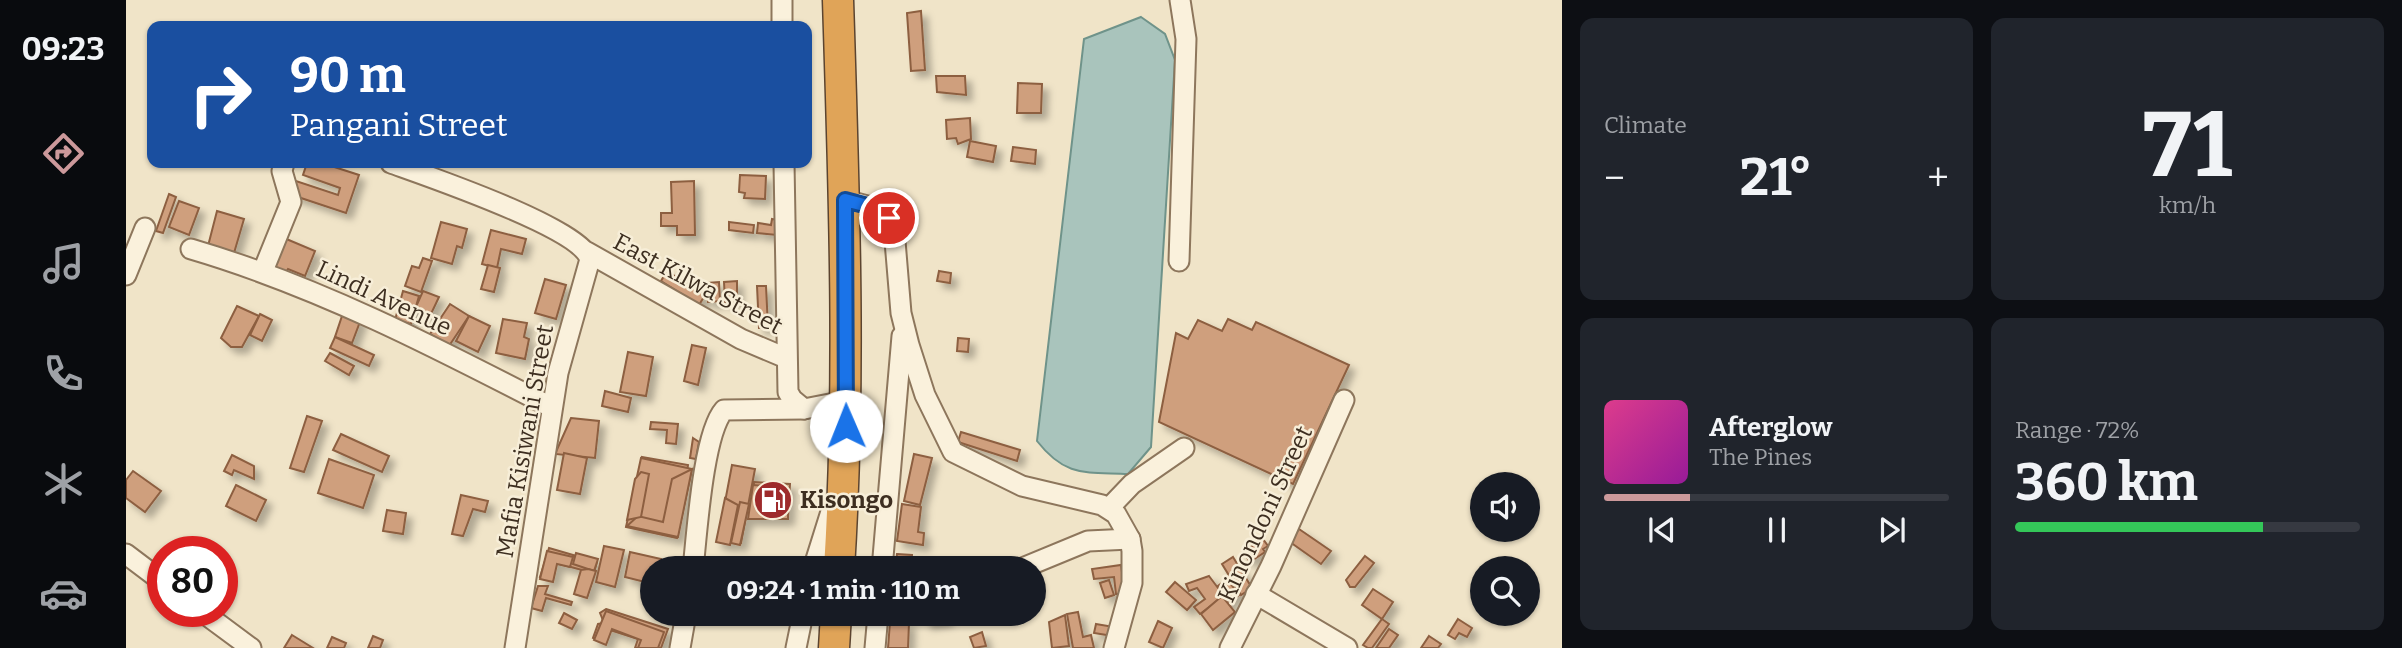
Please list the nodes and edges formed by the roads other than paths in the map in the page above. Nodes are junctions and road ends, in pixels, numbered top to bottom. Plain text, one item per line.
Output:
1 (782, 0) edge
2 (838, 0) edge
3 (1180, 0) edge
4 (782, 21) edge
5 (283, 168) edge
6 (404, 168) edge
7 (784, 168) edge
8 (845, 200) junction
9 (145, 228) dead end
10 (191, 249) dead end
11 (587, 252) junction
12 (1179, 261) dead end
13 (263, 271) junction
14 (126, 275) edge
15 (904, 323) junction
16 (786, 358) junction
17 (1344, 400) dead end
18 (845, 401) junction
19 (551, 407) junction
20 (804, 409) junction
21 (1184, 448) dead end
22 (846, 468) junction
23 (1110, 508) junction
24 (1130, 539) junction
25 (126, 554) edge
26 (695, 556) edge
27 (817, 556) edge
28 (840, 556) edge
29 (883, 556) edge
30 (1046, 558) edge
31 (147, 570) edge
32 (1256, 594) junction
33 (684, 626) edge
34 (801, 626) edge
35 (835, 626) edge
36 (877, 626) edge
37 (223, 627) edge
38 (251, 648) edge
39 (515, 648) edge
40 (680, 648) edge
41 (796, 648) edge
42 (834, 648) edge
43 (875, 648) edge
44 (1114, 648) edge
45 (1230, 648) edge
46 (1347, 648) edge

1 - 4 street
2 - 8 highway
3 - 12 street
5 - 13 street
6 - 11 street
7 - 16 street
8 - 15 street
8 - 18 highway
9 - 14 street
10 - 13 street, Lindi Avenue
11 - 16 street, East Kilwa Street
11 - 19 street, Mafia Kisiwani Street
13 - 19 street, Lindi Avenue
15 - 23 street
15 - 29 street
16 - 20 street
17 - 32 street, Kinondoni Street
18 - 20 street
18 - 22 highway
19 - 39 street, Mafia Kisiwani Street
20 - 26 street
21 - 23 street
22 - 27 street
22 - 28 highway
23 - 24 street
24 - 30 street
24 - 44 street
25 - 31 street
32 - 45 street, Kinondoni Street
32 - 46 street
33 - 40 street
34 - 41 street
35 - 42 highway
36 - 43 street
37 - 38 street

